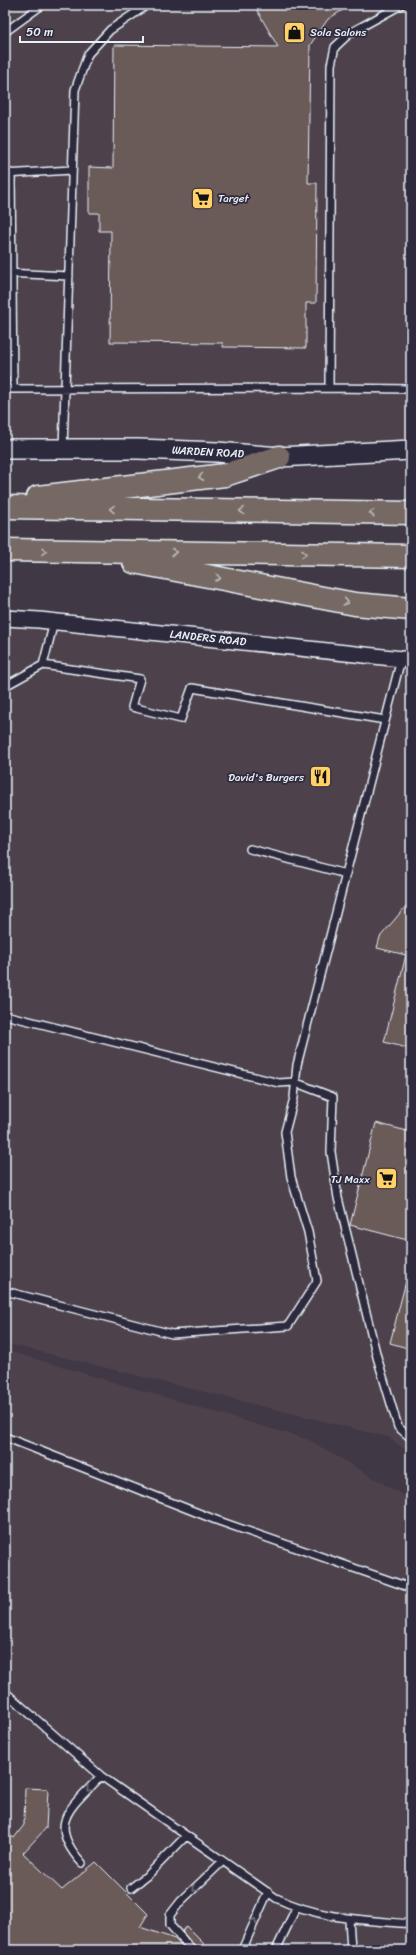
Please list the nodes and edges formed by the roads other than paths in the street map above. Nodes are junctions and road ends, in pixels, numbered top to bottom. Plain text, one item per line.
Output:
1 (42, 5) edge
2 (147, 5) edge
3 (401, 5) edge
4 (5, 32) edge
5 (72, 170) junction
6 (8, 174) edge
7 (5, 273) edge
8 (13, 274) junction
9 (69, 276) junction
10 (5, 302) edge
11 (13, 375) junction
12 (328, 388) junction
13 (411, 388) edge
14 (5, 389) edge
15 (13, 390) junction
16 (65, 390) junction
17 (63, 449) junction
18 (5, 450) edge
19 (411, 450) edge
20 (279, 458) junction
21 (5, 501) edge
22 (5, 507) edge
23 (411, 513) edge
24 (5, 550) edge
25 (84, 552) junction
26 (411, 556) edge
27 (411, 609) edge
28 (5, 618) edge
29 (54, 622) junction
30 (406, 659) edge
31 (43, 665) junction
32 (5, 686) edge
33 (385, 720) junction
34 (250, 849) dead end
35 (346, 874) junction
36 (5, 1015) edge
37 (294, 1082) junction
38 (5, 1291) edge
39 (5, 1437) edge
40 (411, 1438) edge
41 (411, 1588) edge
42 (5, 1692) edge
43 (102, 1776) junction
44 (186, 1836) junction
45 (222, 1861) junction
46 (82, 1863) dead end
47 (131, 1888) dead end
48 (268, 1892) junction
49 (296, 1908) junction
50 (349, 1919) junction
51 (411, 1924) edge
52 (192, 1950) edge
53 (242, 1950) edge
54 (276, 1950) edge
55 (351, 1950) edge

1 - 4 lane
2 - 5 lane
3 - 12 lane
5 - 6 lane
5 - 9 lane
6 - 8 lane
7 - 8 lane
8 - 9 lane
8 - 11 lane
9 - 16 lane
10 - 11 lane
11 - 15 lane
12 - 13 lane
12 - 16 lane
14 - 15 lane
15 - 16 lane
16 - 17 lane
17 - 18 street, WARDEN ROAD
17 - 20 street, WARDEN ROAD
19 - 20 street, WARDEN ROAD
20 -> 21 highway
23 -> 22 highway
24 -> 25 highway
25 -> 26 highway
25 -> 27 highway
28 - 29 street, LANDERS ROAD
29 - 30 street, LANDERS ROAD
29 - 31 lane
30 - 33 lane
31 - 32 lane
31 - 33 lane
33 - 35 lane
34 - 35 lane
35 - 37 lane
36 - 37 lane
37 - 38 lane
37 - 40 lane
39 - 41 lane
42 - 43 lane
43 - 44 lane
43 -> 46 lane
44 - 45 lane
44 - 47 lane
45 - 48 lane
45 -> 52 lane
48 - 49 lane
53 -> 48 lane
49 - 50 lane
49 - 54 lane
50 - 51 lane
50 - 55 lane

